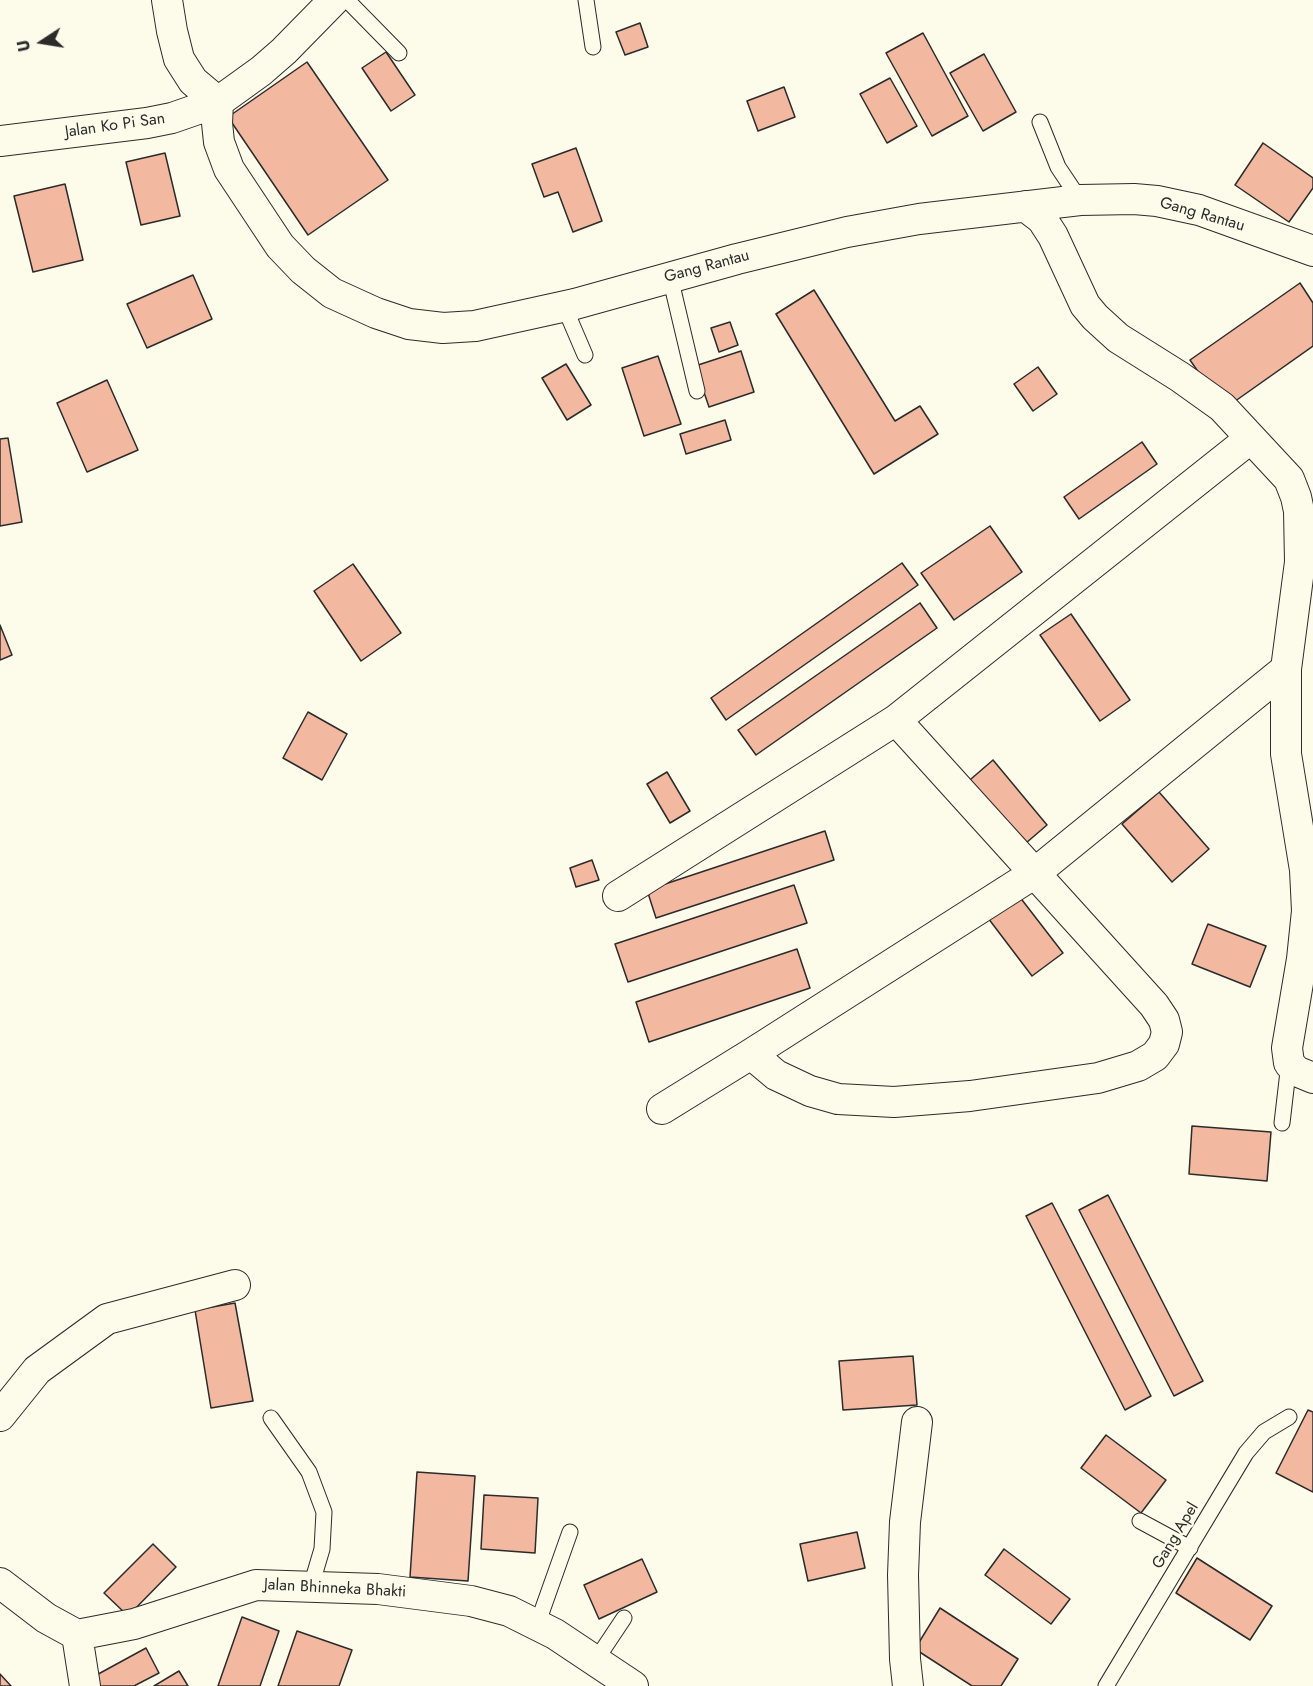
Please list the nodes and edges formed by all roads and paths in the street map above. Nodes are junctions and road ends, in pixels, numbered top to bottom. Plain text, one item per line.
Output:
1 (167, 0) edge
2 (334, 0) edge
3 (347, 0) edge
4 (585, 0) edge
5 (593, 47) dead end
6 (399, 53) dead end
7 (218, 102) junction
8 (1040, 122) dead end
9 (0, 141) edge
10 (1080, 200) junction
11 (1025, 206) junction
12 (1313, 251) edge
13 (670, 277) junction
14 (564, 306) junction
15 (585, 355) dead end
16 (697, 391) dead end
17 (1251, 438) junction
18 (1306, 510) edge
19 (1286, 669) junction
20 (896, 720) junction
21 (1035, 873) junction
22 (618, 896) dead end
23 (751, 1054) junction
24 (1301, 1071) edge
25 (662, 1109) dead end
26 (1282, 1123) dead end
27 (235, 1285) dead end
28 (0, 1416) edge
29 (1289, 1417) dead end
30 (271, 1418) dead end
31 (917, 1422) dead end
32 (1140, 1521) dead end
33 (570, 1532) dead end
34 (1190, 1548) junction
35 (0, 1583) edge
36 (311, 1586) junction
37 (624, 1618) dead end
38 (537, 1625) junction
39 (77, 1635) junction
40 (596, 1660) junction
41 (625, 1684) edge
42 (84, 1686) edge
43 (908, 1686) edge
44 (1106, 1686) edge

1 - 7 street
2 - 7 street, Jalan Ko Pi San
3 - 6 lane
4 - 5 lane
7 - 9 street, Jalan Ko Pi San
7 - 14 street, Gang Rantau
8 - 10 lane
10 - 11 street, Gang Rantau
10 - 12 street, Gang Rantau
11 - 13 street, Gang Rantau
11 - 17 street
13 - 14 street, Gang Rantau
13 - 16 lane
14 - 15 lane
17 - 18 street
17 - 20 street
18 - 19 street
19 - 21 street
19 - 24 street
20 - 21 street
20 - 22 street
21 - 23 street
21 - 23 street
23 - 25 street
24 - 26 lane
27 - 28 street
29 - 34 lane, Gang Apel
30 - 36 lane
31 - 43 street
32 - 34 lane
33 - 38 lane
34 - 44 lane, Gang Apel
35 - 39 street
36 - 38 street, Jalan Bhinneka Bhakti
36 - 39 street, Jalan Bhinneka Bhakti
37 - 40 lane
38 - 40 street, Jalan Bhinneka Bhakti
39 - 42 street
40 - 41 street, Jalan Bhinneka Bhakti

